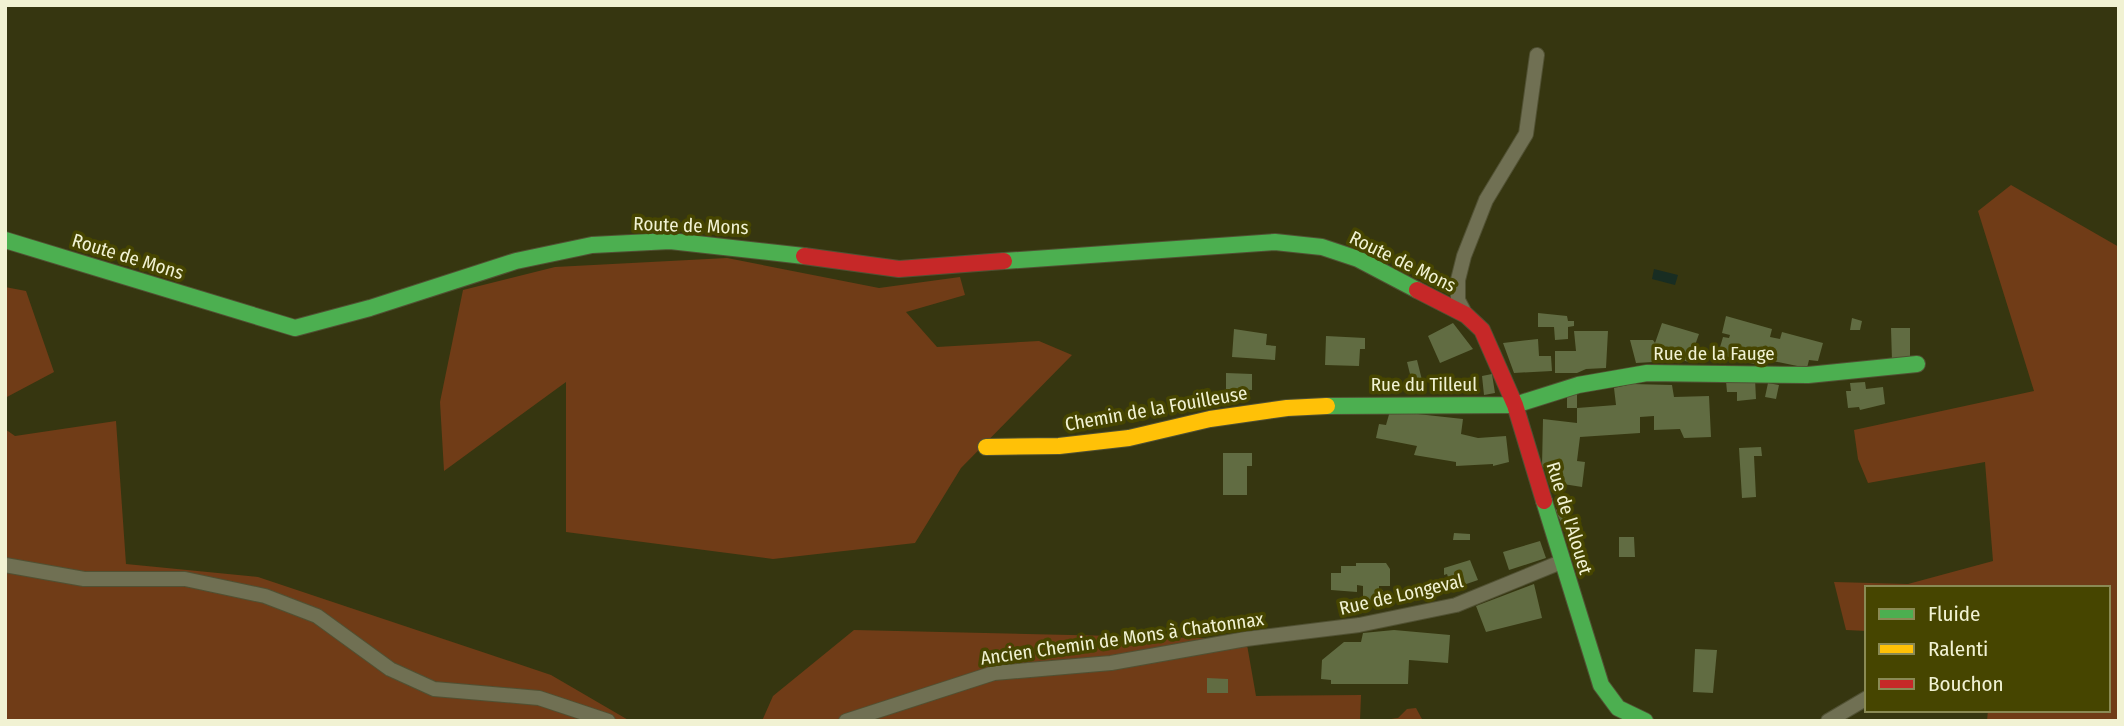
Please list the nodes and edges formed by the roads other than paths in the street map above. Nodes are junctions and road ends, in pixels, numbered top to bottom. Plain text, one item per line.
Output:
1 (1537, 55) dead end
2 (5, 240) edge
3 (1466, 315) junction
4 (1917, 364) dead end
5 (1333, 405) joint
6 (1514, 405) junction
7 (986, 447) dead end
8 (1561, 562) junction
9 (5, 565) edge
10 (1326, 630) joint
11 (1865, 699) edge
12 (608, 721) edge
13 (846, 721) edge
14 (1645, 721) edge
15 (1828, 721) edge

1 - 3 street
2 - 3 street, Route de Mons
3 - 6 street, Rue de l'Alouet
4 - 6 street, Rue de la Fauge
5 - 6 street, Rue du Tilleul
5 - 7 street, Chemin de la Fouilleuse
6 - 8 street, Rue de l'Alouet
8 - 10 street, Rue de Longeval
8 - 14 street, Rue de l'Alouet
9 - 12 street
10 - 13 street, Ancien Chemin de Mons à Chatonnax
11 - 15 street

